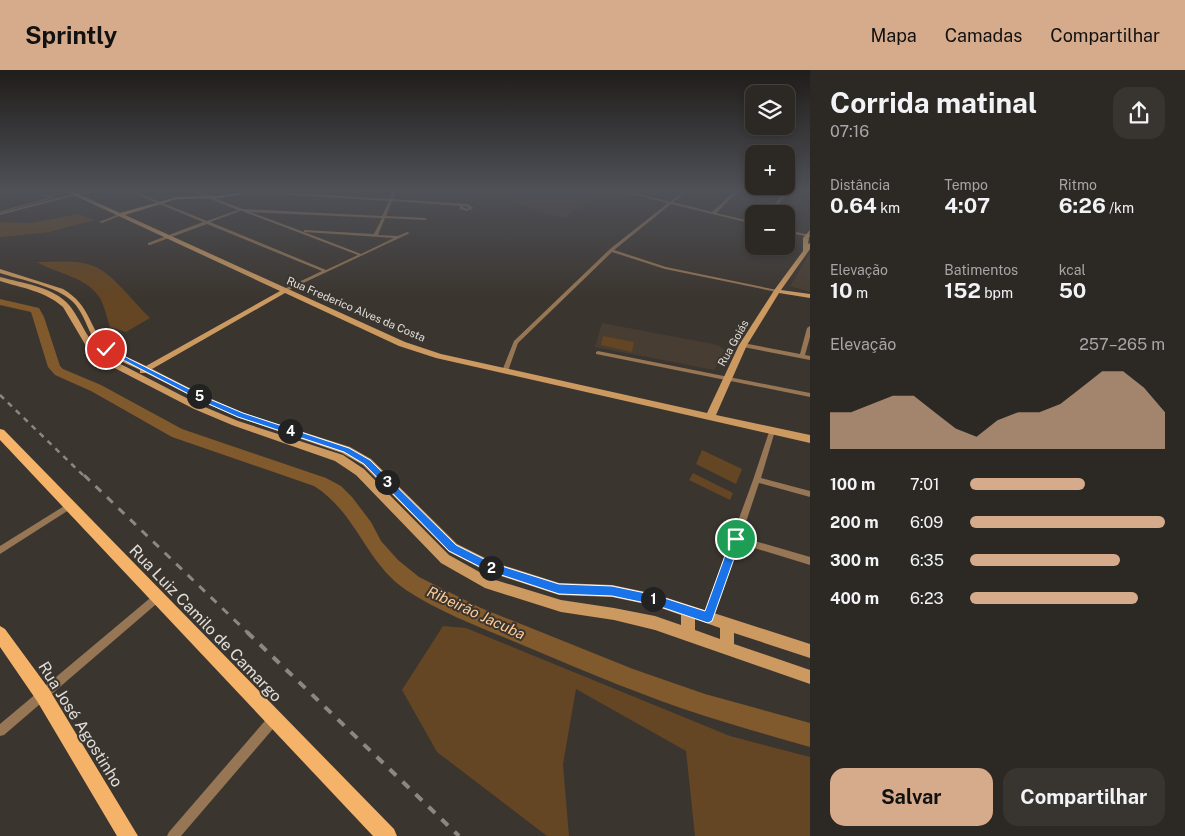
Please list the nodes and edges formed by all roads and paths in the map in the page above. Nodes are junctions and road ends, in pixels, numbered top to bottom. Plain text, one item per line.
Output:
1 (145, 227) edge
2 (195, 227) edge
3 (215, 227) edge
4 (285, 227) edge
5 (380, 227) edge
6 (638, 227) edge
7 (297, 231) junction
8 (333, 232) junction
9 (408, 233) dead end
10 (795, 234) edge
11 (376, 235) junction
12 (809, 236) edge
13 (166, 237) junction
14 (397, 237) junction
15 (322, 240) junction
16 (149, 244) dead end
17 (807, 247) edge
18 (611, 250) junction
19 (359, 254) junction
20 (325, 271) junction
21 (0, 272) edge
22 (0, 279) edge
23 (783, 283) junction
24 (284, 291) junction
25 (777, 291) junction
26 (796, 293) junction
27 (810, 296) edge
28 (810, 328) edge
29 (743, 345) junction
30 (598, 353) dead end
31 (802, 356) junction
32 (810, 358) edge
33 (147, 368) junction
34 (505, 371) junction
35 (135, 375) junction
36 (727, 378) junction
37 (810, 395) edge
38 (710, 417) junction
39 (772, 431) junction
40 (1, 437) edge
41 (810, 439) edge
42 (757, 480) junction
43 (810, 494) edge
44 (69, 506) junction
45 (736, 539) junction
46 (0, 550) edge
47 (810, 561) edge
48 (158, 596) junction
49 (688, 611) junction
50 (708, 617) junction
51 (727, 624) junction
52 (0, 634) edge
53 (688, 635) junction
54 (727, 648) junction
55 (810, 651) edge
56 (810, 676) edge
57 (43, 694) junction
58 (274, 719) junction
59 (0, 731) edge
60 (128, 836) edge
61 (173, 836) edge
62 (387, 836) edge

1 - 13 street, Rua Frederico Alves da Costa
2 - 13 street
3 - 20 street
4 - 7 street
5 - 11 street
6 - 18 street
7 - 8 street
7 - 15 street
8 - 11 street
8 - 15 street
9 - 14 street
10 - 12 street
11 - 14 street
12 - 17 street, Rua Goiás
13 - 16 street
13 - 24 street, Rua Frederico Alves da Costa
14 - 19 street
15 - 19 street
17 - 23 street, Rua Goiás
18 - 25 street
18 - 34 street
19 - 20 street
20 - 24 street
21 - 33 street
22 - 35 street
23 - 25 street, Rua Goiás
23 - 26 street
24 - 33 street
24 - 34 street, Rua Frederico Alves da Costa
25 - 26 street
25 - 29 street, Rua Goiás
26 - 27 street
28 - 31 street
29 - 31 street
29 - 36 street, Rua Goiás
30 - 36 street
31 - 32 street
33 - 35 street
33 - 49 street
34 - 38 street, Rua Frederico Alves da Costa
35 - 53 street
36 - 37 street
36 - 38 street, Rua Goiás
38 - 39 street, Rua Frederico Alves da Costa
39 - 41 street, Rua Frederico Alves da Costa
39 - 42 street
40 - 44 main road, Rua Luiz Camilo de Camargo
42 - 43 street
42 - 45 street
44 - 46 street
44 - 48 main road, Rua Luiz Camilo de Camargo
45 - 47 street
45 - 50 street
48 - 57 street
48 - 58 main road, Rua Luiz Camilo de Camargo
49 - 50 street
49 - 53 street
50 - 51 street
51 - 54 street
51 - 55 street
52 - 57 main road, Rua José Agostinho
53 - 54 street
54 - 56 street
57 - 59 street
57 - 60 main road, Rua José Agostinho
58 - 61 street
58 - 62 main road, Rua Luiz Camilo de Camargo

